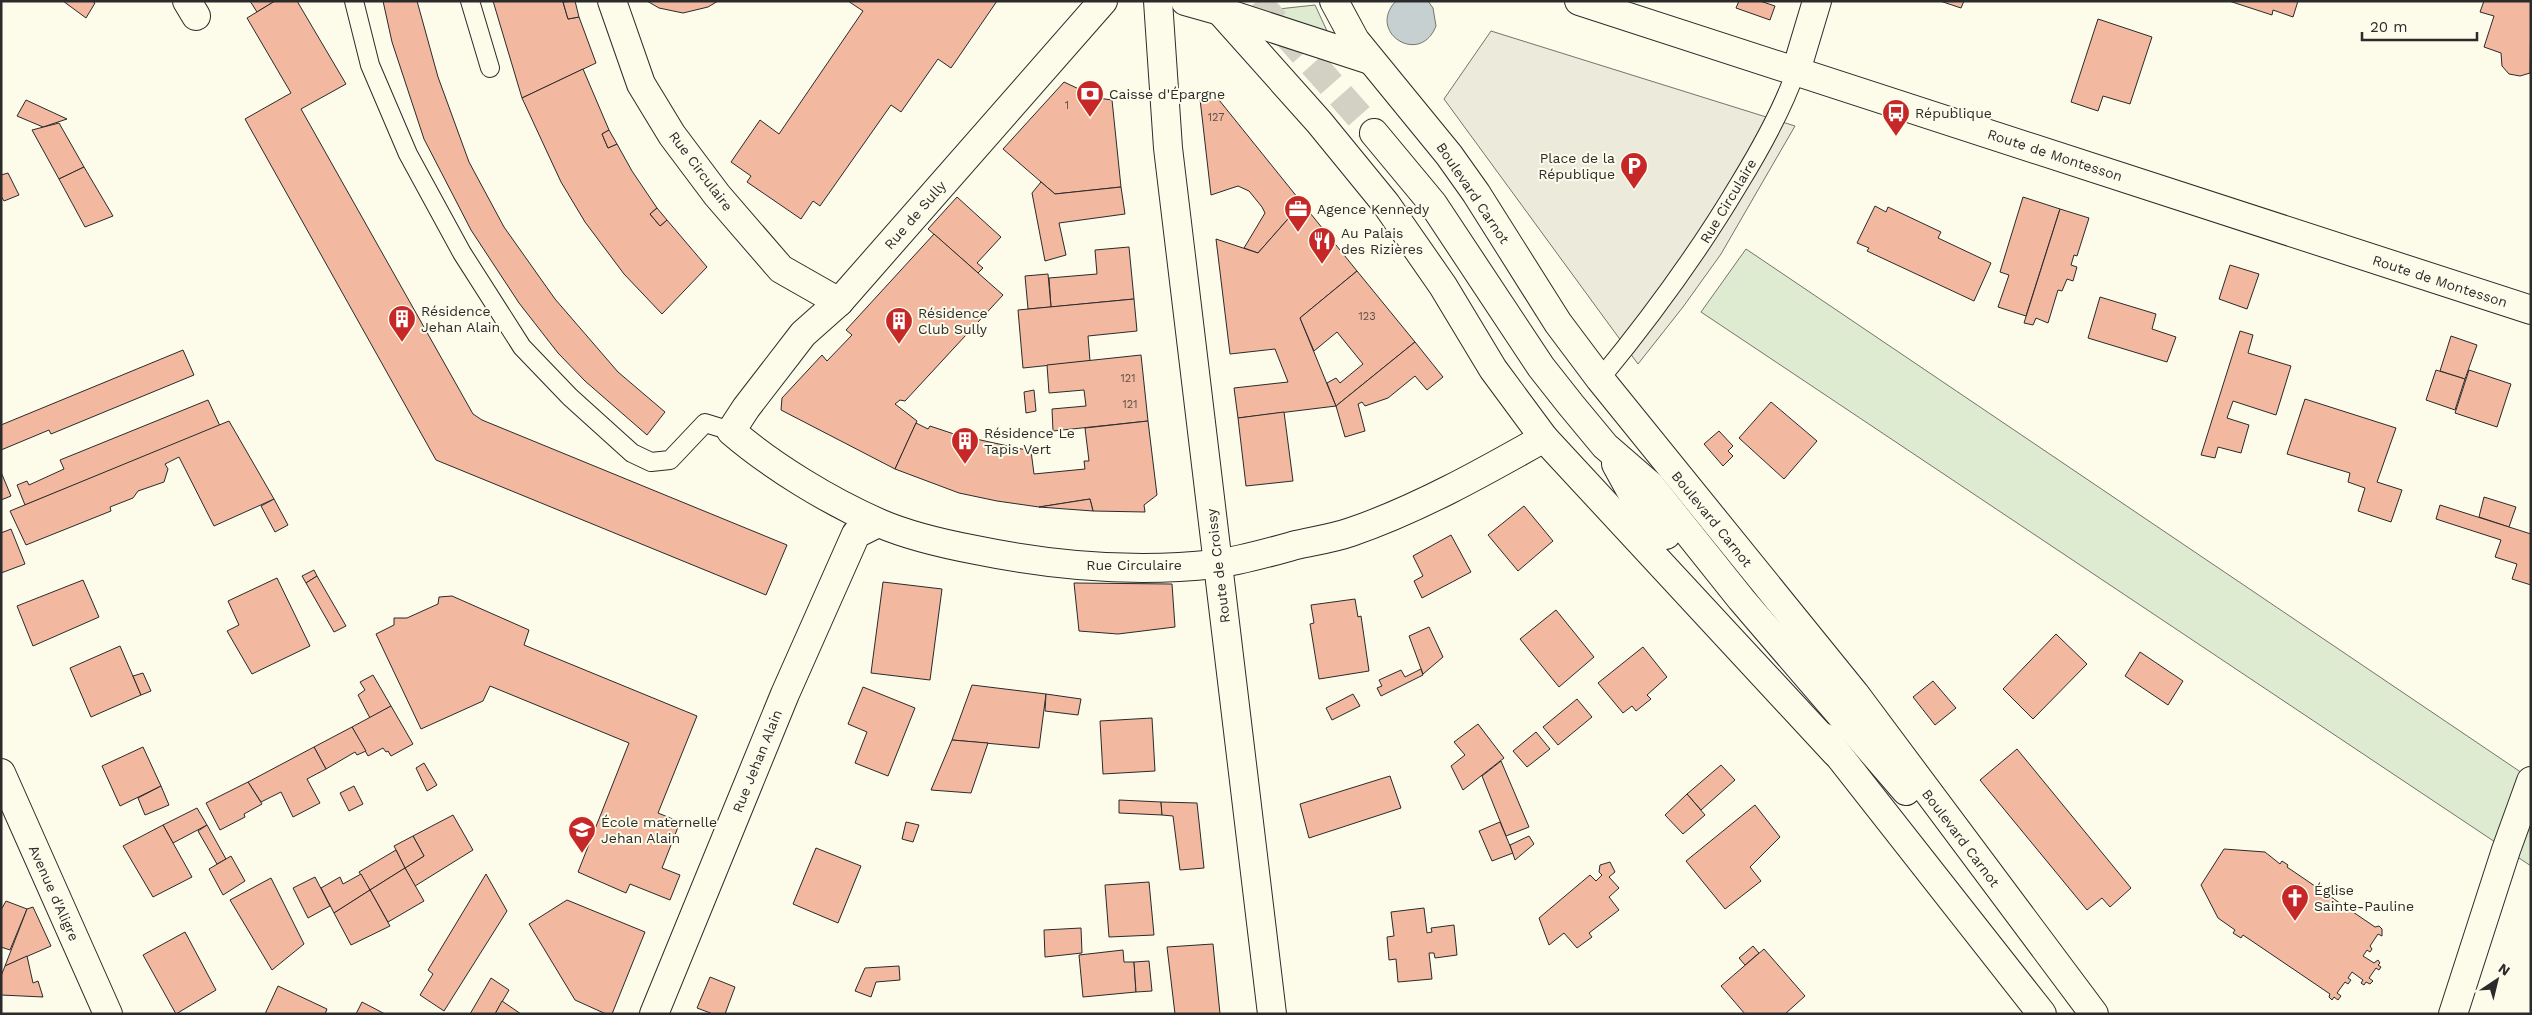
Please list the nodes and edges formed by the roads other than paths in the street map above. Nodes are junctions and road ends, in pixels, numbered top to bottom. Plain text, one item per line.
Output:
1 (354, 1) edge
2 (470, 1) edge
3 (612, 1) edge
4 (1103, 1) edge
5 (1158, 1) edge
6 (1185, 1) edge
7 (1334, 1) edge
8 (1579, 1) edge
9 (1817, 1) edge
10 (1223, 4) edge
11 (1371, 60) junction
12 (490, 68) dead end
13 (1796, 71) junction
14 (1374, 133) tunnel mouth
15 (839, 302) junction
16 (2531, 310) edge
17 (1600, 380) junction
18 (731, 432) junction
19 (1544, 438) junction
20 (1605, 446) junction
21 (1654, 449) junction
22 (878, 523) junction
23 (1685, 529) junction
24 (1217, 564) junction
25 (1836, 753) junction
26 (1, 773) edge
27 (2531, 781) edge
28 (2062, 972) junction
29 (108, 1014) edge
30 (654, 1014) edge
31 (1272, 1014) edge
32 (2042, 1014) edge
33 (2094, 1014) edge
34 (2452, 1014) edge

1 - 18 lane
2 - 12 lane
3 - 15 main road, Rue Circulaire
4 - 15 main road, Rue de Sully
5 - 24 main road, Route de Croissy
6 - 10 main road
7 - 11 main road
8 - 13 main road, Route de Montesson
9 - 13 main road, Rue Circulaire
10 - 11 main road
10 - 19 main road, Boulevard Carnot
11 - 17 main road, Boulevard Carnot
13 - 16 main road, Route de Montesson
13 - 17 lane, Rue Circulaire
14 - 20 main road, Boulevard Carnot
15 - 18 main road, Rue de Sully
17 - 21 main road, Boulevard Carnot
18 - 22 main road, Rue Circulaire
19 - 24 main road, Rue Circulaire
19 - 25 main road, Boulevard Carnot
20 - 23 main road, Boulevard Carnot
20 - 25 main road, Boulevard Carnot
21 - 23 lane
21 - 28 main road, Boulevard Carnot
22 - 24 main road, Rue Circulaire
22 - 30 main road, Rue Jehan Alain
23 - 28 main road, Boulevard Carnot
24 - 31 main road, Route de Croissy
25 - 32 main road, Boulevard Carnot
26 - 29 main road, Avenue d'Aligre
27 - 34 main road
28 - 33 main road, Boulevard Carnot

